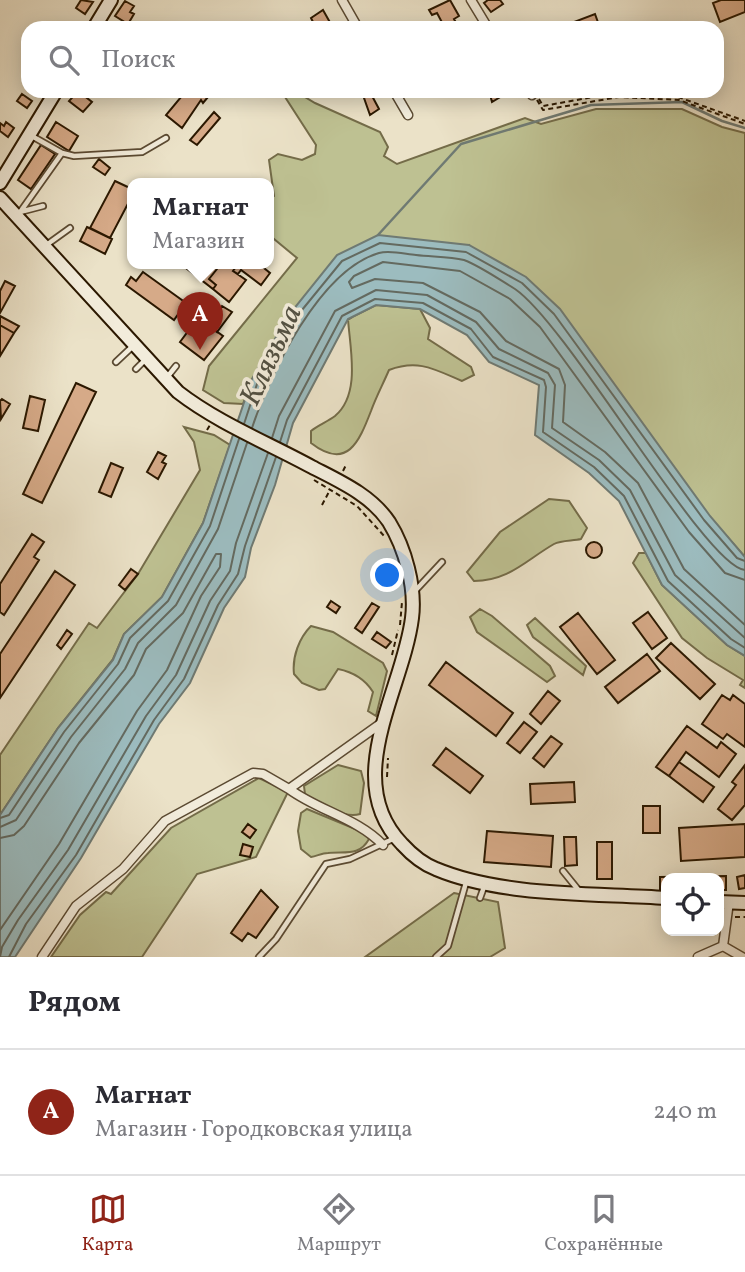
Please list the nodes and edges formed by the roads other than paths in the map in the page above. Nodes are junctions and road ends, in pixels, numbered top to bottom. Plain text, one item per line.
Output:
1 (111, 0) edge
2 (342, 0) edge
3 (471, 0) edge
4 (98, 21) edge
5 (354, 21) edge
6 (487, 21) edge
7 (52, 98) edge
8 (398, 98) edge
9 (408, 115) dead end
10 (29, 135) junction
11 (166, 138) dead end
12 (62, 153) junction
13 (2, 175) edge
14 (0, 198) edge
15 (43, 206) dead end
16 (19, 214) junction
17 (70, 228) dead end
18 (44, 247) junction
19 (134, 345) junction
20 (146, 359) junction
21 (116, 362) dead end
22 (176, 366) dead end
23 (136, 369) dead end
24 (165, 379) junction
25 (442, 562) dead end
26 (412, 595) junction
27 (383, 722) junction
28 (289, 789) junction
29 (395, 838) junction
30 (383, 845) junction
31 (563, 871) dead end
32 (467, 878) junction
33 (485, 883) junction
34 (580, 892) junction
35 (480, 898) dead end
36 (661, 898) edge
37 (724, 902) edge
38 (745, 903) edge
39 (723, 936) edge
40 (723, 946) junction
41 (42, 957) edge
42 (259, 957) edge
43 (436, 957) edge
44 (698, 957) edge
45 (742, 957) edge

1 - 4 main road
2 - 5 street
3 - 6 street
7 - 10 main road
8 - 9 street
10 - 12 lane
10 - 13 main road
11 - 12 lane
12 - 16 lane
14 - 16 main road
15 - 16 lane
16 - 18 main road
17 - 18 lane
18 - 19 main road
19 - 20 main road
19 - 21 lane
20 - 23 lane
20 - 24 main road
22 - 24 lane
24 - 26 main road
25 - 26 lane
26 - 27 main road
27 - 28 street
27 - 29 main road
28 - 30 street
28 - 41 street
29 - 30 lane
29 - 32 main road
30 - 42 lane
31 - 34 lane
32 - 33 main road
32 - 43 lane
33 - 34 main road
33 - 35 lane
34 - 36 main road
37 - 38 main road
39 - 40 street
40 - 44 street
40 - 45 street

